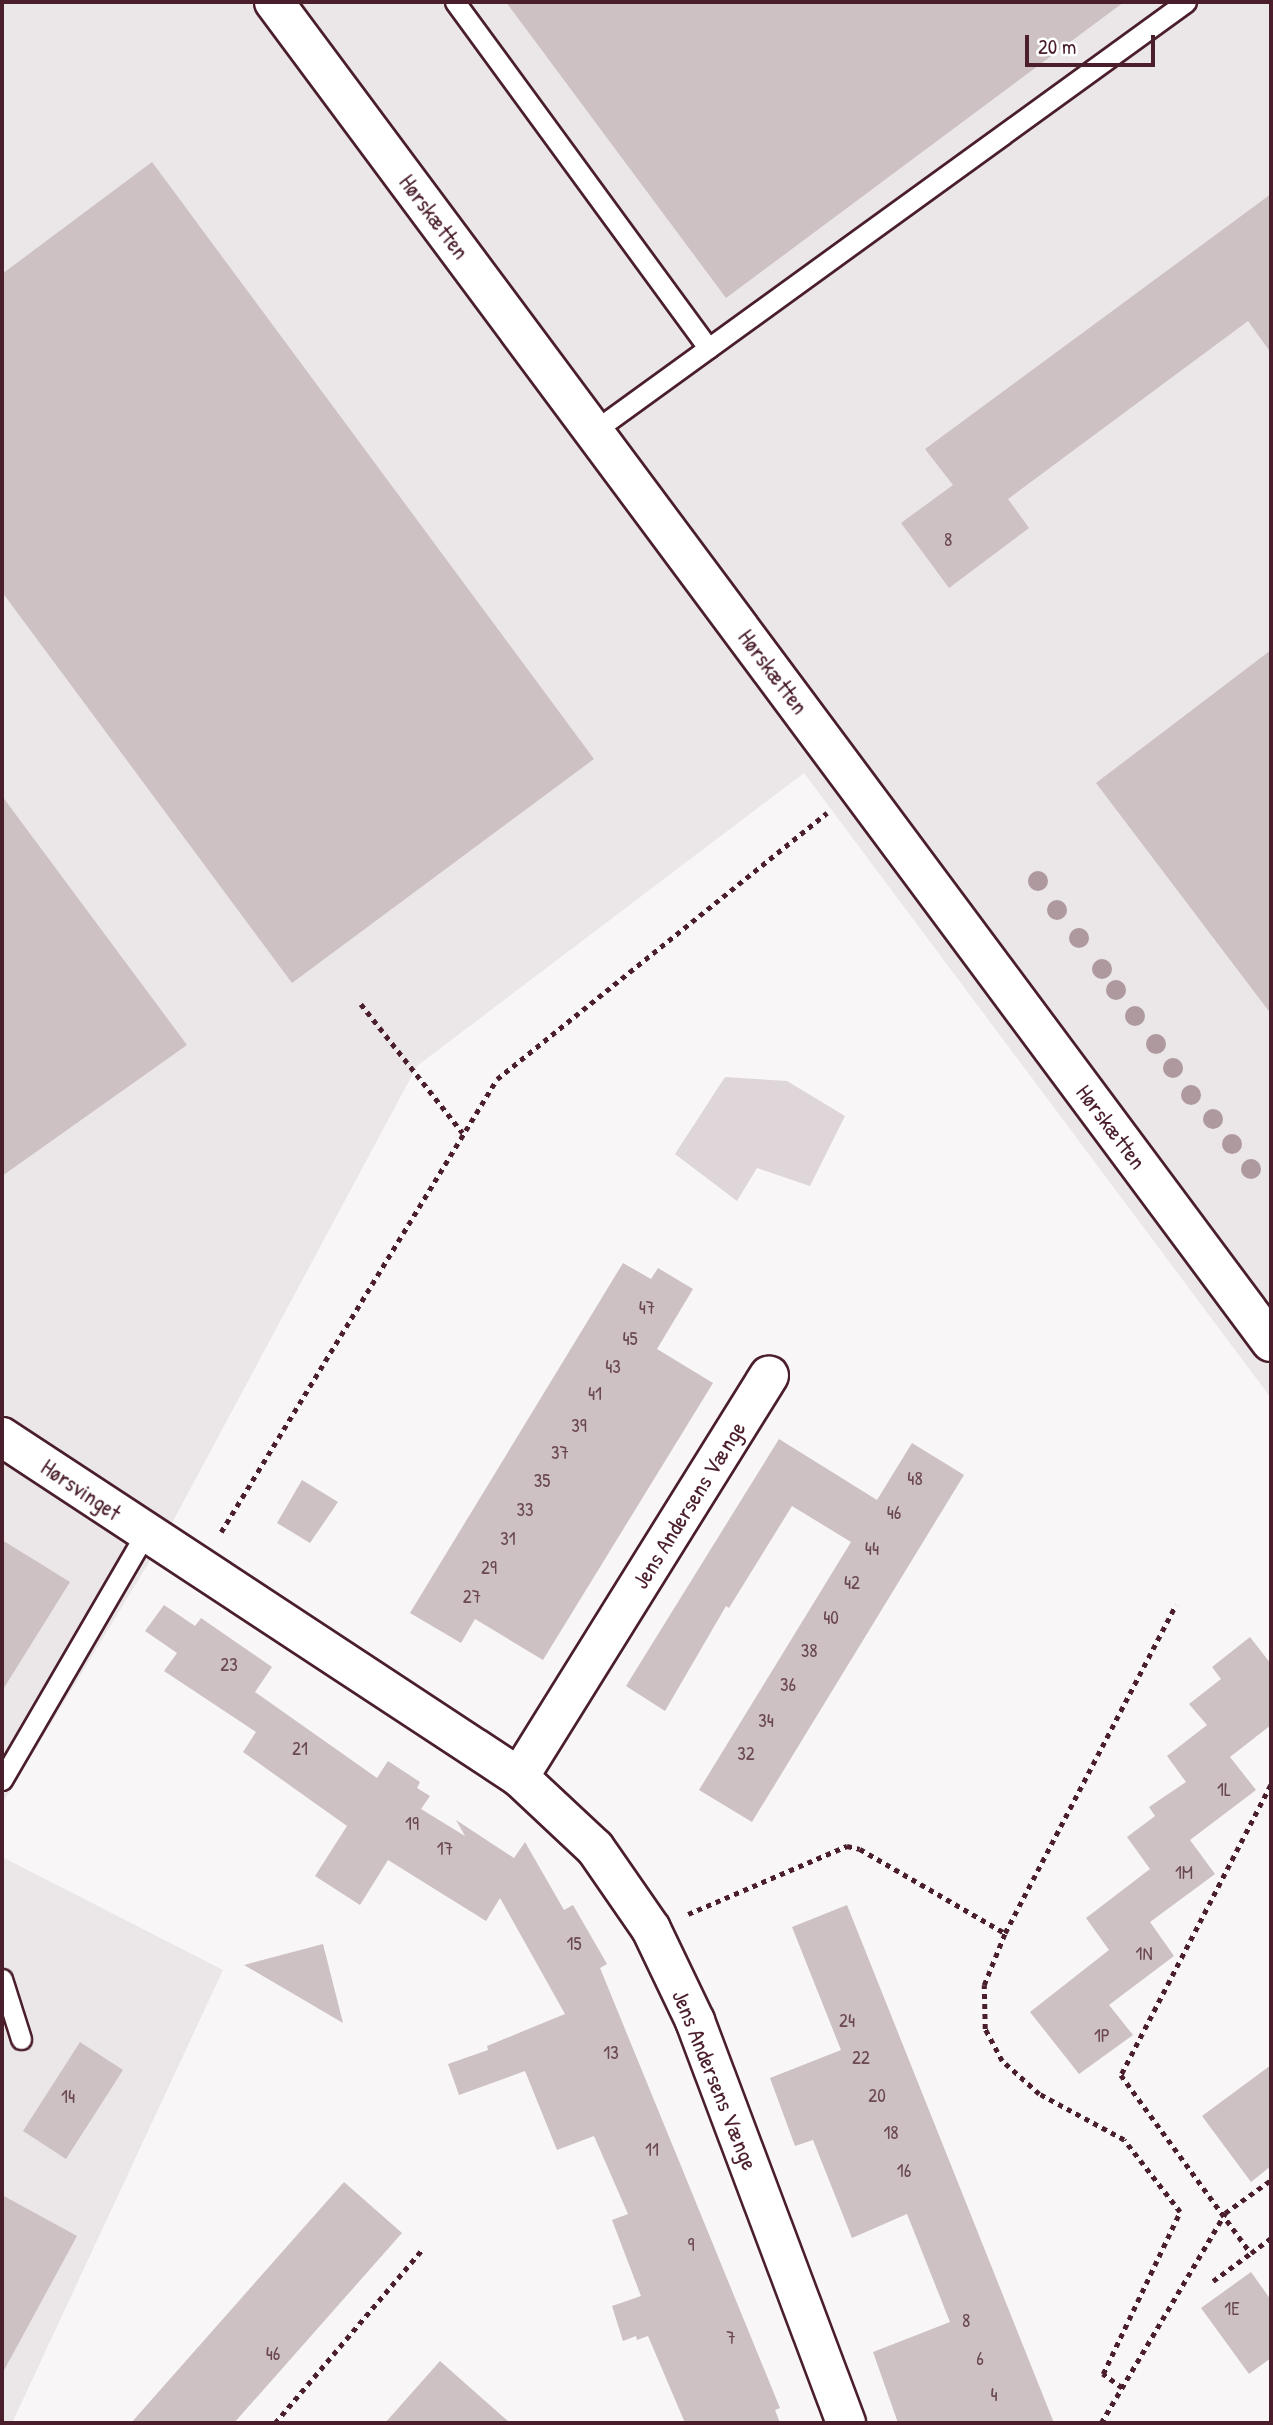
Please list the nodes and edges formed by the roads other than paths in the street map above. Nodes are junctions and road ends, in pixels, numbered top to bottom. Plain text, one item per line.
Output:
1 (274, 2) edge
2 (455, 2) edge
3 (1186, 2) edge
4 (708, 348) junction
5 (594, 430) junction
6 (1271, 1342) edge
7 (769, 1376) dead end
8 (2, 1437) edge
9 (154, 1538) junction
10 (519, 1777) junction
11 (2, 1780) edge
12 (2, 1979) edge
13 (21, 2039) dead end
14 (846, 2423) edge

1 - 5 street, Hørskætten
2 - 4 lane
3 - 4 lane
4 - 5 lane
5 - 6 street, Hørskætten
7 - 10 street, Jens Andersens Vænge
8 - 9 street, Hørsvinget
9 - 10 street, Jens Andersens Vænge
9 - 11 lane
10 - 14 street, Jens Andersens Vænge
12 - 13 lane

